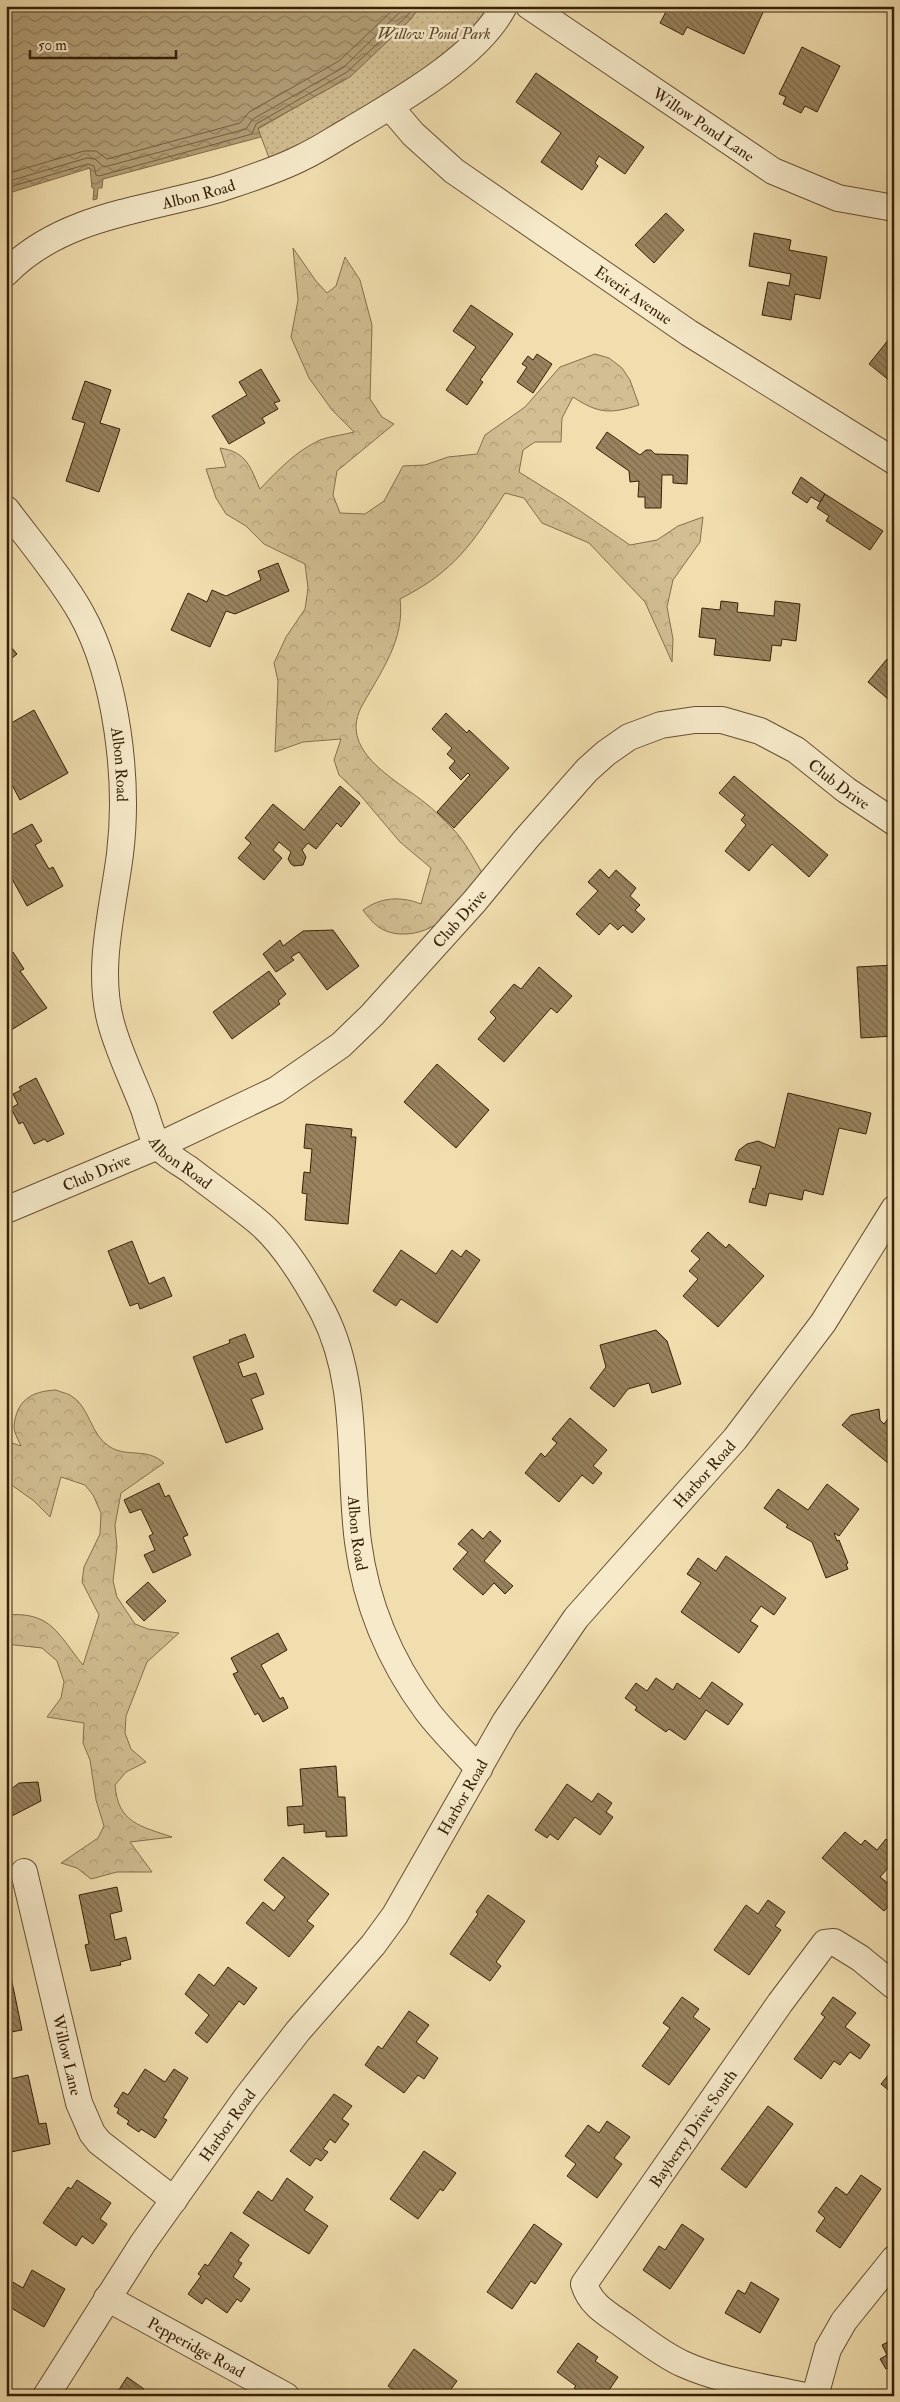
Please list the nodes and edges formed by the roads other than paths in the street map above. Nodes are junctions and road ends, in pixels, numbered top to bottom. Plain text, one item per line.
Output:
1 (504, 6) edge
2 (529, 6) edge
3 (390, 107) junction
4 (894, 208) edge
5 (6, 273) edge
6 (894, 461) edge
7 (6, 510) edge
8 (894, 822) edge
9 (158, 1146) junction
10 (894, 1208) edge
11 (6, 1210) edge
12 (479, 1769) junction
13 (24, 1872) dead end
14 (894, 1986) edge
15 (174, 2200) junction
16 (894, 2259) edge
17 (107, 2298) junction
18 (46, 2396) edge
19 (286, 2396) edge
20 (804, 2396) edge
21 (815, 2396) edge

1 - 3 street, Albon Road
2 - 4 street, Willow Pond Lane
3 - 5 street, Albon Road
3 - 6 street, Everit Avenue
7 - 9 street, Albon Road
8 - 9 street, Club Drive
9 - 11 street, Club Drive
9 - 12 street, Albon Road
10 - 12 street, Harbor Road
12 - 15 street, Harbor Road
13 - 15 street, Willow Lane
14 - 20 street, Bayberry Drive South
15 - 17 street, Harbor Road
16 - 21 street
17 - 18 street, Harbor Road
17 - 19 street, Pepperidge Road

